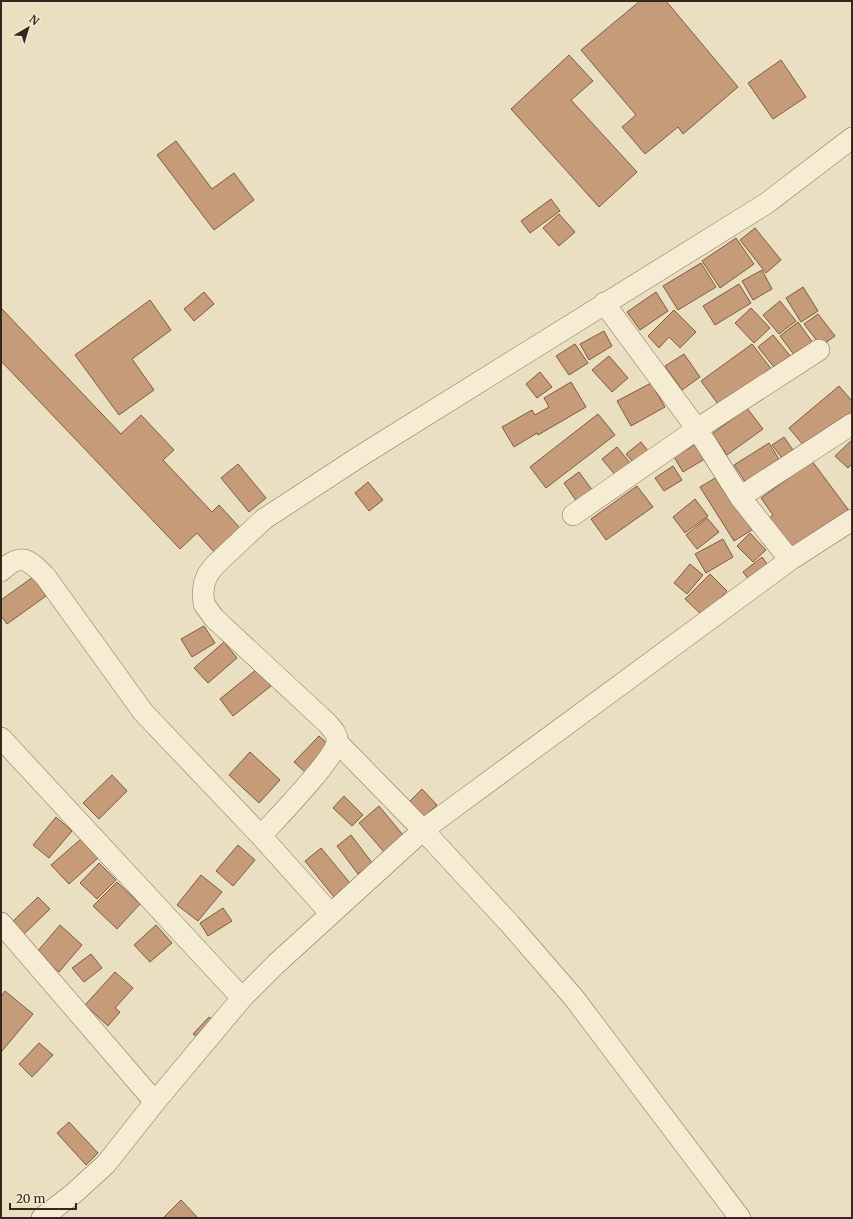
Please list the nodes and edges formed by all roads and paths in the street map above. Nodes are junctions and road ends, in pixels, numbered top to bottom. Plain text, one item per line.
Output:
1 (852, 138) edge
2 (604, 304) junction
3 (819, 350) dead end
4 (852, 424) edge
5 (697, 430) junction
6 (740, 497) junction
7 (573, 515) dead end
8 (852, 520) edge
9 (790, 560) junction
10 (1, 571) edge
11 (1, 738) edge
12 (337, 742) junction
13 (423, 830) junction
14 (261, 836) junction
15 (331, 914) junction
16 (1, 923) edge
17 (242, 998) junction
18 (155, 1102) junction
19 (42, 1218) edge
20 (740, 1218) edge

1 - 2 street
2 - 5 street
2 - 12 street
3 - 5 street
4 - 6 street
5 - 6 street
5 - 7 street
6 - 9 street
8 - 9 street
9 - 13 street
10 - 14 street
11 - 17 street
12 - 13 street
12 - 14 street
13 - 15 street
13 - 20 street
14 - 15 street
15 - 17 street
16 - 18 street
17 - 18 street
18 - 19 street

